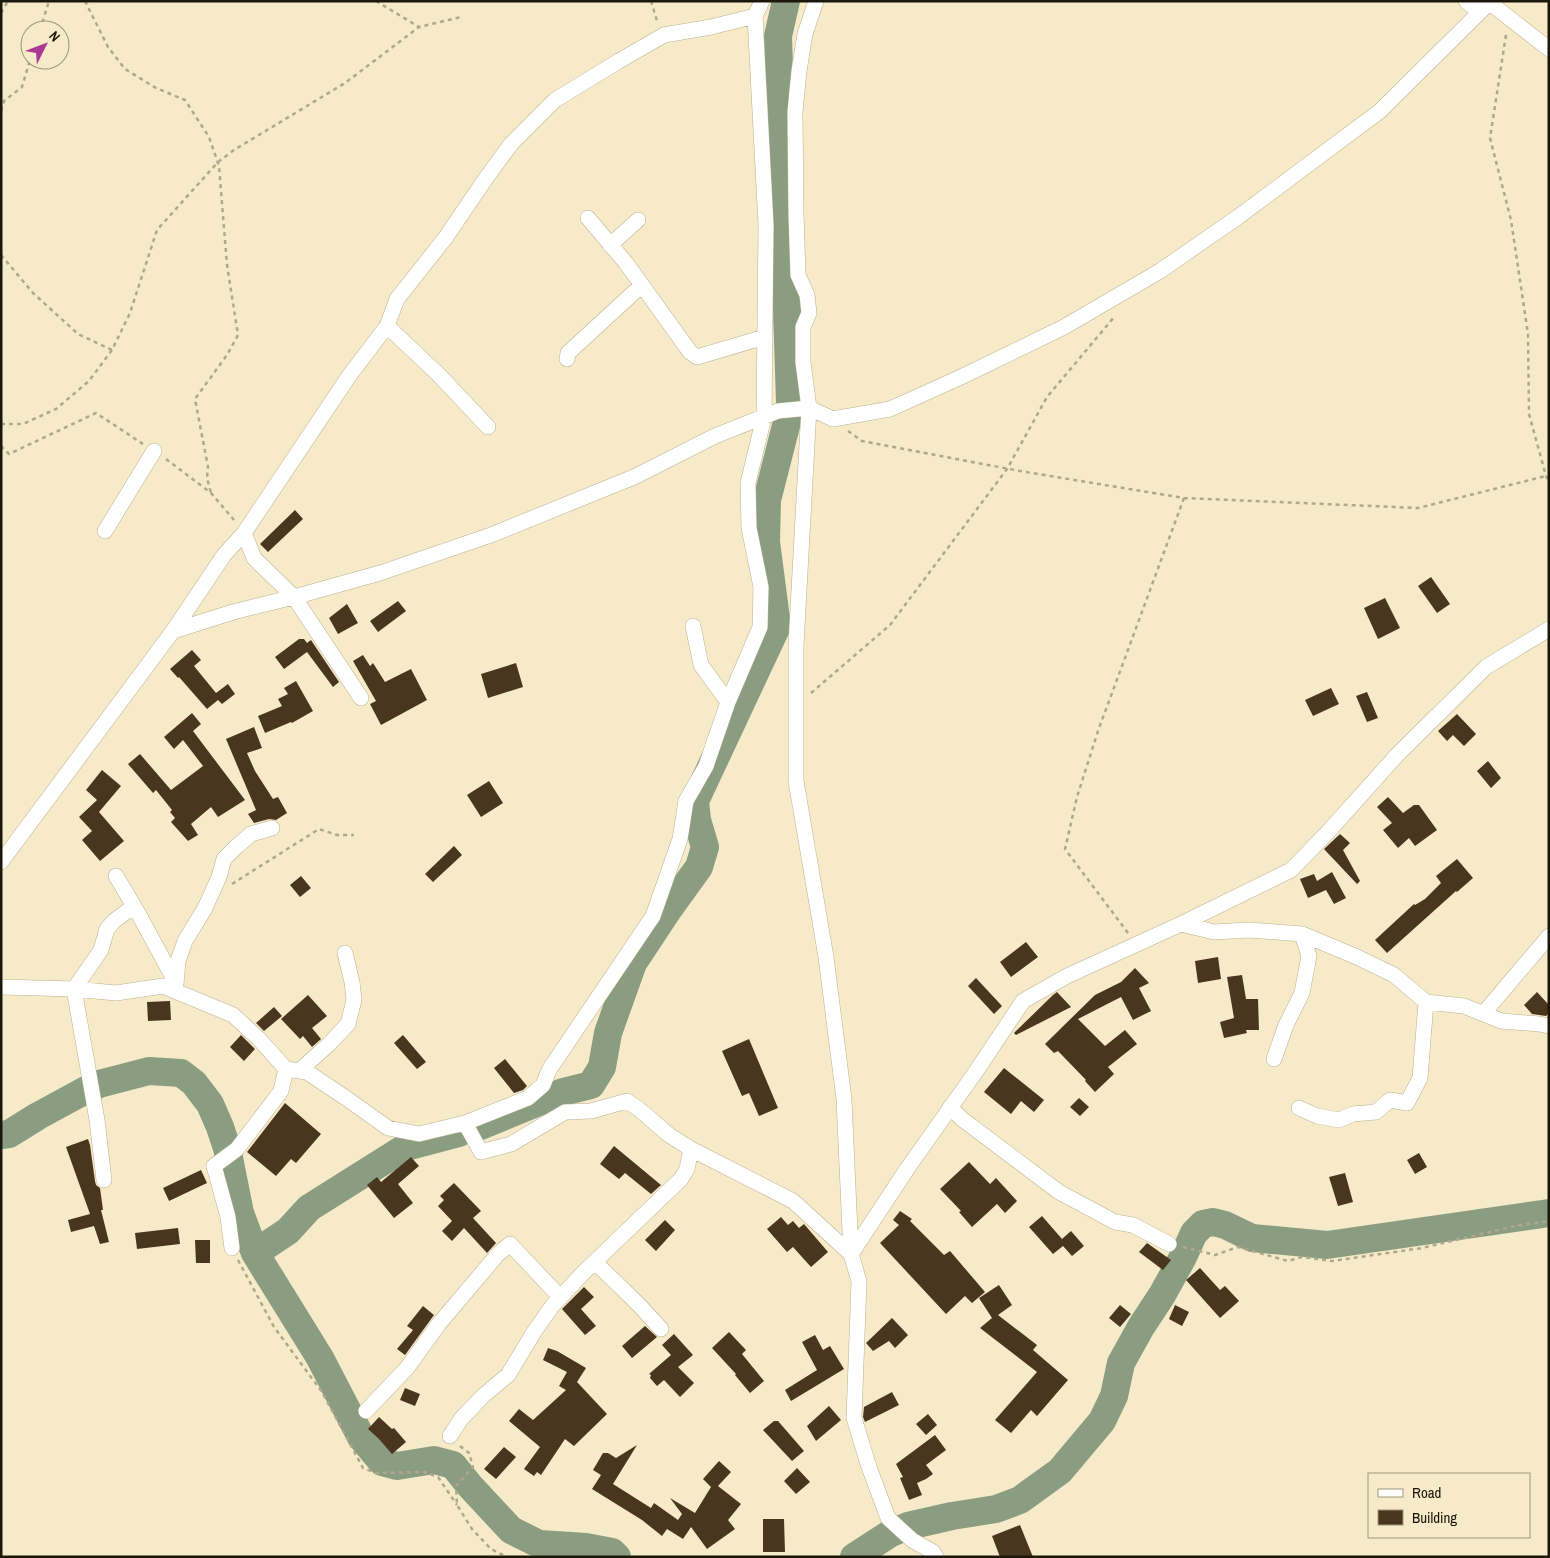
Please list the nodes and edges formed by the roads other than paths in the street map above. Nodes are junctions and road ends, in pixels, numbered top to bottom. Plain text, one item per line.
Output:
1 (762, 1) edge
2 (816, 1) edge
3 (1466, 1) edge
4 (1487, 5) edge
5 (756, 16) junction
6 (1549, 49) edge
7 (588, 218) dead end
8 (638, 220) dead end
9 (610, 245) junction
10 (642, 285) junction
11 (387, 326) junction
12 (765, 337) junction
13 (567, 359) dead end
14 (809, 408) junction
15 (764, 418) junction
16 (488, 428) dead end
17 (154, 451) road end
18 (105, 531) dead end
19 (244, 533) junction
20 (294, 597) junction
21 (693, 626) dead end
22 (1549, 629) edge
23 (173, 631) junction
24 (361, 698) dead end
25 (728, 702) junction
26 (272, 828) dead end
27 (1, 862) edge
28 (116, 876) dead end
29 (134, 906) junction
30 (1181, 924) junction
31 (1302, 934) junction
32 (1549, 936) edge
33 (345, 954) dead end
34 (1, 987) edge
35 (74, 989) junction
36 (178, 989) junction
37 (1426, 1002) junction
38 (1483, 1014) junction
39 (1549, 1026) edge
40 (1274, 1058) dead end
41 (293, 1070) junction
42 (950, 1107) junction
43 (1299, 1108) dead end
44 (465, 1123) junction
45 (691, 1149) junction
46 (104, 1180) dead end
47 (1169, 1244) road end
48 (232, 1248) road end
49 (851, 1254) junction
50 (595, 1262) junction
51 (560, 1297) junction
52 (661, 1329) dead end
53 (366, 1411) dead end
54 (450, 1436) road end
55 (936, 1557) edge

1 - 5 street
2 - 14 street
3 - 4 street
4 - 6 street
4 - 14 street
5 - 11 street
5 - 12 street
7 - 9 street
8 - 9 street
9 - 10 street
10 - 12 street
10 - 13 street
11 - 16 street
11 - 19 street
12 - 15 street
14 - 15 street
14 - 49 street
15 - 20 street
15 - 25 street
17 - 18 street
19 - 20 street
19 - 23 street
20 - 23 street
20 - 24 street
21 - 25 street
22 - 30 street
23 - 27 street
25 - 44 street
26 - 36 street
28 - 29 street
29 - 35 street
29 - 36 street
30 - 31 street
30 - 42 street
31 - 37 street
31 - 40 street
32 - 38 street
33 - 41 street
34 - 35 street
35 - 36 street
35 - 46 street
36 - 41 street
37 - 38 street
37 - 43 street
38 - 39 street
41 - 44 street
41 - 48 street
42 - 47 street
42 - 49 street
44 - 45 street
45 - 49 street
45 - 50 street
49 - 55 street
50 - 51 street
50 - 52 street
51 - 53 street
51 - 54 street

